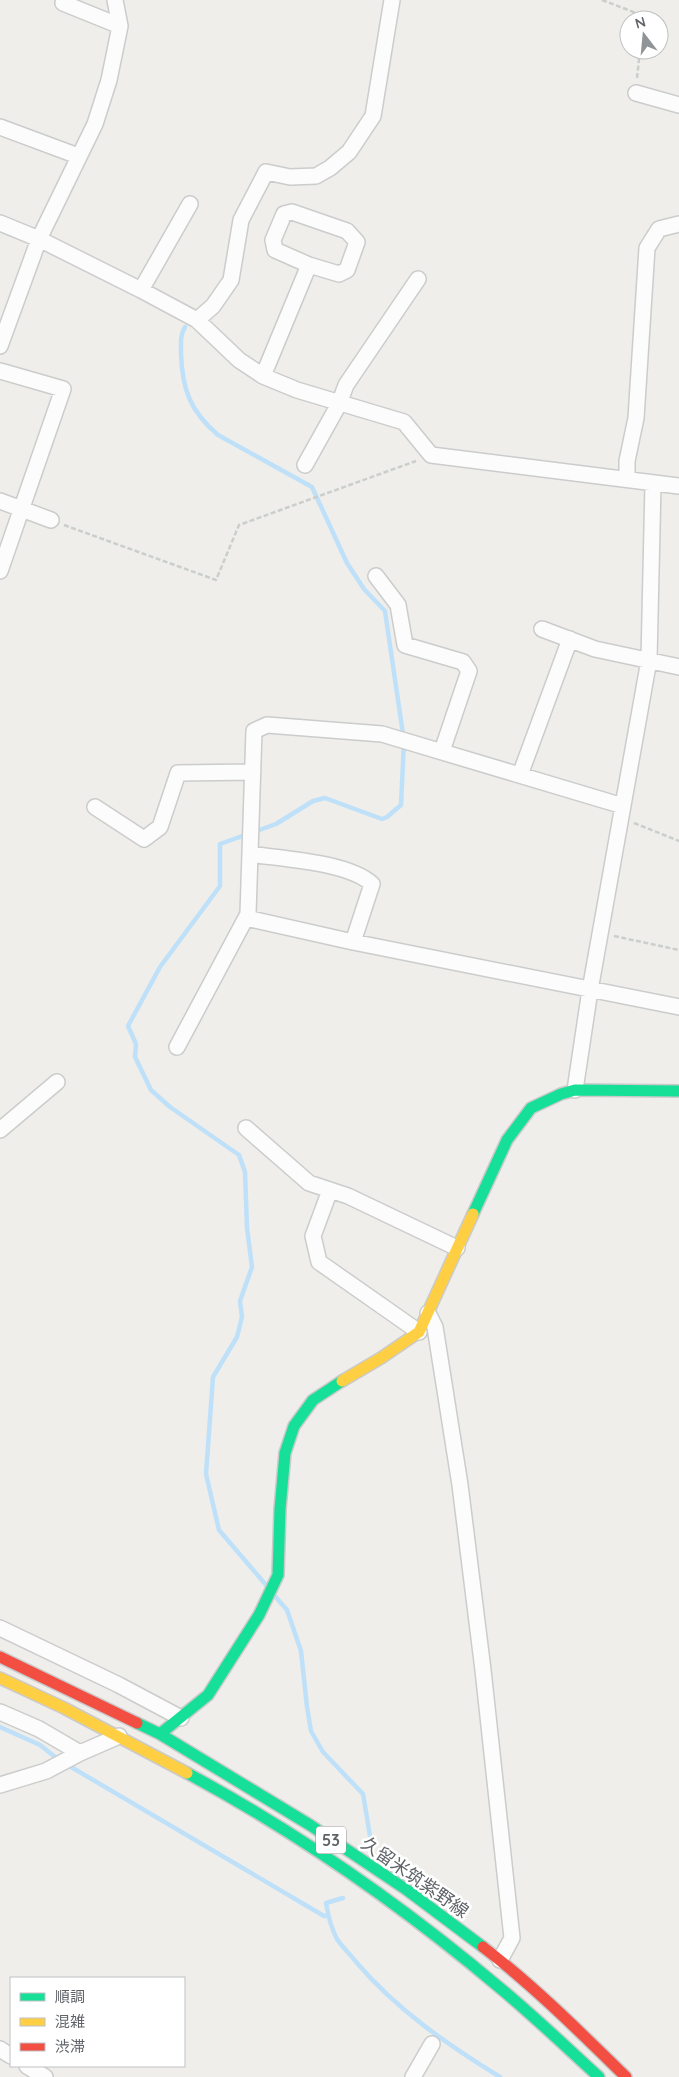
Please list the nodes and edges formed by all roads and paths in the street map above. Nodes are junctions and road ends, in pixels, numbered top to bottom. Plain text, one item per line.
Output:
1 (115, 0) edge
2 (392, 0) edge
3 (602, 0) edge
4 (63, 3) dead end
5 (628, 10) edge
6 (120, 26) junction
7 (639, 60) edge
8 (636, 94) joint
9 (679, 105) edge
10 (0, 127) edge
11 (78, 156) junction
12 (190, 204) dead end
13 (0, 223) edge
14 (679, 224) edge
15 (39, 240) junction
16 (309, 265) junction
17 (418, 279) dead end
18 (141, 290) junction
19 (197, 320) junction
20 (0, 346) edge
21 (0, 372) edge
22 (263, 376) junction
23 (340, 404) junction
24 (431, 455) junction
25 (305, 465) dead end
26 (627, 479) junction
27 (653, 484) junction
28 (679, 486) edge
29 (0, 501) edge
30 (21, 509) junction
31 (51, 520) joint
32 (0, 571) edge
33 (376, 576) dead end
34 (542, 629) dead end
35 (570, 640) junction
36 (649, 660) junction
37 (679, 667) edge
38 (442, 751) junction
39 (253, 772) junction
40 (520, 775) junction
41 (95, 808) dead end
42 (622, 812) junction
43 (679, 841) edge
44 (250, 854) junction
45 (246, 918) junction
46 (600, 932) junction
47 (353, 942) junction
48 (679, 950) edge
49 (590, 990) junction
50 (679, 1007) edge
51 (177, 1047) dead end
52 (57, 1082) dead end
53 (575, 1090) junction
54 (679, 1091) edge
55 (246, 1128) dead end
56 (0, 1130) edge
57 (330, 1190) junction
58 (457, 1248) junction
59 (428, 1313) junction
60 (418, 1332) junction
61 (0, 1628) edge
62 (0, 1656) edge
63 (0, 1678) edge
64 (0, 1712) edge
65 (181, 1718) junction
66 (160, 1734) junction
67 (119, 1736) junction
68 (80, 1753) junction
69 (0, 1786) edge
70 (500, 1960) junction
71 (432, 2044) dead end
72 (29, 2067) edge
73 (45, 2077) edge
74 (413, 2077) edge
75 (598, 2077) edge
76 (626, 2077) edge

1 - 6 street
2 - 19 street
3 - 5 path
4 - 6 street
6 - 11 street
7 - 8 path
8 - 9 street
10 - 11 street
11 - 15 street
12 - 18 street
13 - 15 street
14 - 26 street
15 - 18 street
15 - 20 street
16 - 16 street
16 - 22 street
17 - 23 street
18 - 19 street
19 - 22 street
21 - 30 street
22 - 23 street
23 - 24 street
23 - 25 street
24 - 26 street
24 - 31 path
26 - 27 street
27 - 28 street
27 - 36 street
29 - 30 street
30 - 31 street
30 - 32 street
33 - 38 street
34 - 35 street
35 - 36 street
35 - 40 street
36 - 37 street
36 - 42 street
38 - 39 street
38 - 40 street
39 - 41 street
39 - 44 street
40 - 42 street
42 - 43 path
42 - 46 street
44 - 45 street
44 - 47 street
45 - 47 street
45 - 51 street
46 - 48 path
46 - 49 street
47 - 49 street
49 - 50 street
49 - 53 street
52 - 56 street
53 - 54 main road
53 - 58 main road
55 - 57 street
57 - 58 street
57 - 60 street
58 - 59 main road
59 - 60 main road
59 - 70 street
60 - 65 main road
61 - 65 street
62 - 66 main road, 久留米筑紫野線 / 53
63 - 67 main road, 久留米筑紫野線 / 53
64 - 68 street
65 - 66 main road
66 - 70 main road, 久留米筑紫野線 / 53
67 - 68 street
67 - 75 main road, 久留米筑紫野線 / 53
68 - 69 street
70 - 76 main road, 久留米筑紫野線 / 53
71 - 74 street
72 - 73 street

